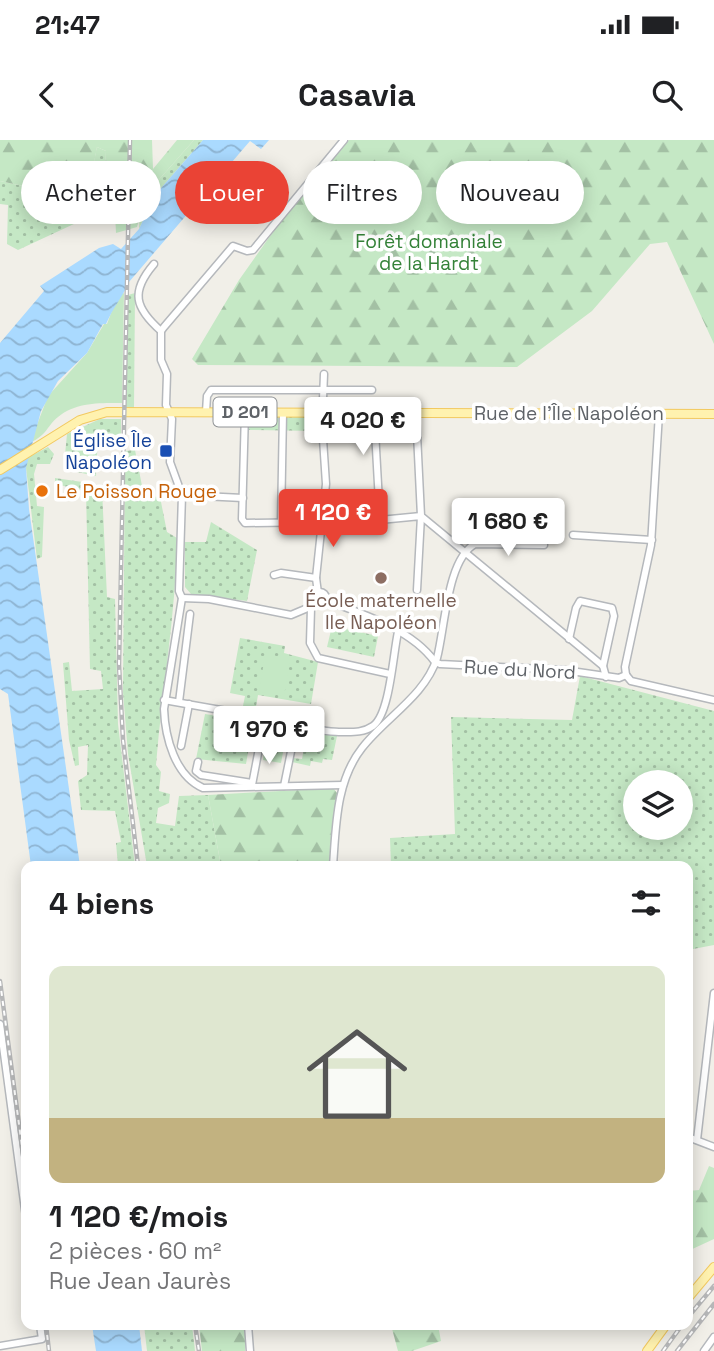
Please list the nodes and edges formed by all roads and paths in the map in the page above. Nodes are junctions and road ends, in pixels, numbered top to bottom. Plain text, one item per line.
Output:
1 (344, 140) edge
2 (154, 264) dead end
3 (161, 331) junction
4 (324, 374) dead end
5 (322, 389) junction
6 (372, 390) dead end
7 (169, 412) junction
8 (206, 412) junction
9 (245, 412) junction
10 (283, 412) junction
11 (322, 412) junction
12 (374, 413) junction
13 (416, 413) junction
14 (659, 413) junction
15 (714, 414) edge
16 (0, 470) edge
17 (183, 495) junction
18 (243, 498) junction
19 (421, 516) junction
20 (380, 520) junction
21 (281, 522) junction
22 (322, 522) junction
23 (573, 535) dead end
24 (652, 540) junction
25 (544, 545) dead end
26 (465, 551) junction
27 (274, 575) dead end
28 (316, 578) junction
29 (417, 590) dead end
30 (318, 593) junction
31 (182, 598) junction
32 (325, 600) junction
33 (314, 606) junction
34 (190, 614) dead end
35 (398, 632) junction
36 (569, 639) junction
37 (439, 648) junction
38 (429, 651) junction
39 (435, 663) junction
40 (603, 666) junction
41 (390, 674) junction
42 (626, 675) junction
43 (606, 677) junction
44 (164, 700) junction
45 (714, 700) edge
46 (179, 702) junction
47 (189, 704) junction
48 (232, 712) dead end
49 (260, 743) dead end
50 (181, 746) dead end
51 (198, 761) dead end
52 (217, 778) junction
53 (252, 785) junction
54 (343, 785) junction
55 (284, 786) junction
56 (215, 788) junction
57 (334, 861) edge
58 (714, 993) edge
59 (0, 1024) edge
60 (693, 1139) edge
61 (697, 1140) junction
62 (714, 1147) edge
63 (21, 1180) edge
64 (714, 1266) edge
65 (693, 1291) edge
66 (41, 1330) edge
67 (248, 1330) edge
68 (662, 1330) edge
69 (714, 1337) edge
70 (0, 1346) edge
71 (250, 1351) edge
72 (647, 1351) edge
73 (704, 1351) edge

1 - 3 street
2 - 3 street
3 - 7 street
4 - 5 street
5 - 6 street
5 - 8 street
5 - 11 street
7 - 8 main road, Rue de l'Île Napoléon / D 201
7 - 16 main road, Rue de l'Île Napoléon / D 201
7 - 17 street
8 - 9 main road, Rue de l'Île Napoléon / D 201
9 - 10 main road, Rue de l'Île Napoléon / D 201
9 - 18 street
10 - 11 main road, Rue de l'Île Napoléon / D 201
10 - 21 street
11 - 12 main road, Rue de l'Île Napoléon / D 201
11 - 22 street
12 - 13 main road, Rue de l'Île Napoléon / D 201
12 - 20 street
13 - 14 main road, Rue de l'Île Napoléon / D 201
13 - 19 street
14 - 15 main road, Rue de l'Île Napoléon / D 201
14 - 24 street
17 - 18 street
17 - 31 street
18 - 21 street
19 - 20 street
19 - 26 street
19 - 29 street
20 - 22 street
21 - 22 street
22 - 28 street
23 - 24 street
24 - 42 street
25 - 26 street
26 - 36 street
26 - 37 street
27 - 28 street
28 - 30 street
30 - 32 street
30 - 33 street
31 - 33 street
31 - 44 street
32 - 33 street
32 - 35 street
33 - 41 street
34 - 46 street
35 - 38 street
35 - 41 street
36 - 40 street
36 - 40 street
37 - 38 street
37 - 39 street
38 - 39 street
39 - 43 street, Rue du Nord
39 - 54 street
40 - 43 street
41 - 55 street
42 - 43 street, Rue du Nord
42 - 45 street
44 - 46 street
44 - 56 street
46 - 47 street
47 - 48 street
47 - 50 street
49 - 53 street
51 - 52 street
52 - 53 street
52 - 56 street
53 - 55 street
53 - 56 street
54 - 55 street
54 - 57 street
58 - 61 street
59 - 63 street
60 - 61 street
61 - 62 street
64 - 65 main road
66 - 70 street
67 - 71 street
68 - 72 main road
69 - 73 street

